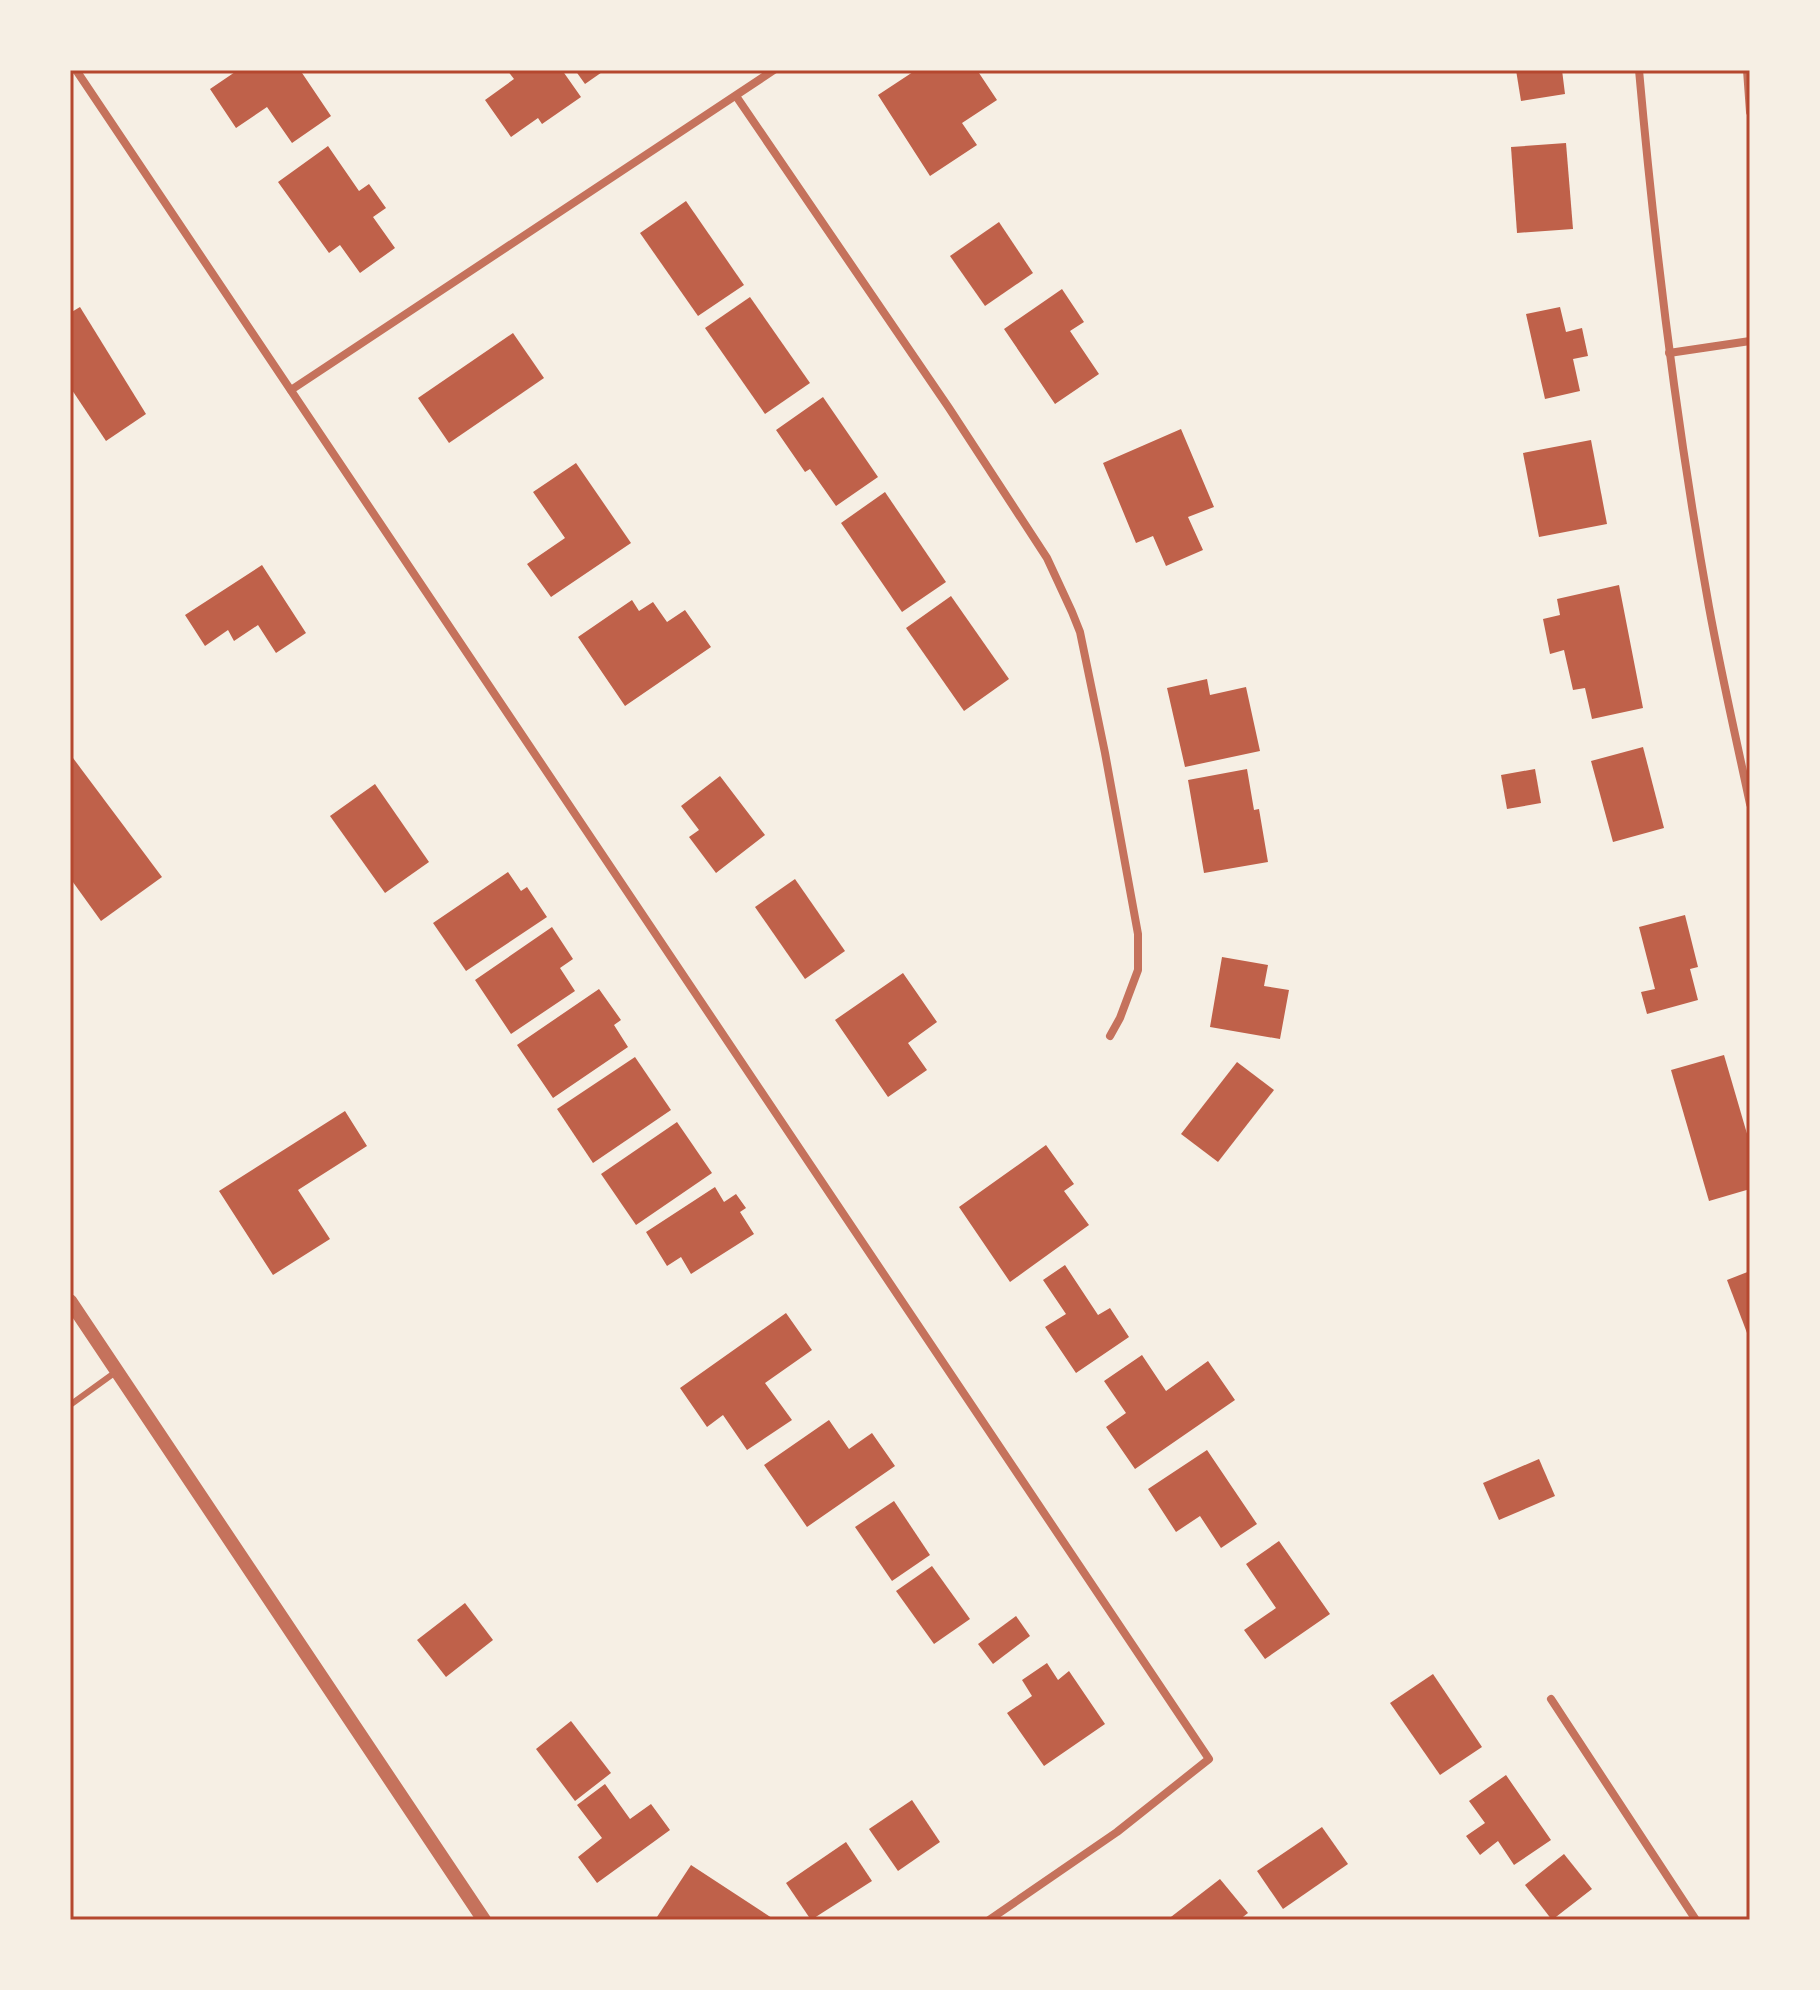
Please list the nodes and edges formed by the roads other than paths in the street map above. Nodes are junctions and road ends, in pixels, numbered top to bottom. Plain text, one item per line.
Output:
1 (76, 70) edge
2 (774, 70) edge
3 (1639, 70) edge
4 (1747, 70) edge
5 (736, 96) junction
6 (1750, 112) edge
7 (1750, 341) edge
8 (1669, 353) junction
9 (291, 390) junction
10 (1750, 804) edge
11 (1110, 1036) dead end
12 (70, 1301) edge
13 (117, 1371) junction
14 (70, 1405) edge
15 (1551, 1699) dead end
16 (484, 1920) edge
17 (989, 1920) edge
18 (1696, 1920) edge

1 - 9 street
2 - 5 street
3 - 8 street
4 - 6 street
5 - 9 street
5 - 11 street
7 - 8 street
8 - 10 street
9 - 17 street
12 - 13 street
13 - 14 lane
13 - 16 street
15 - 18 street

